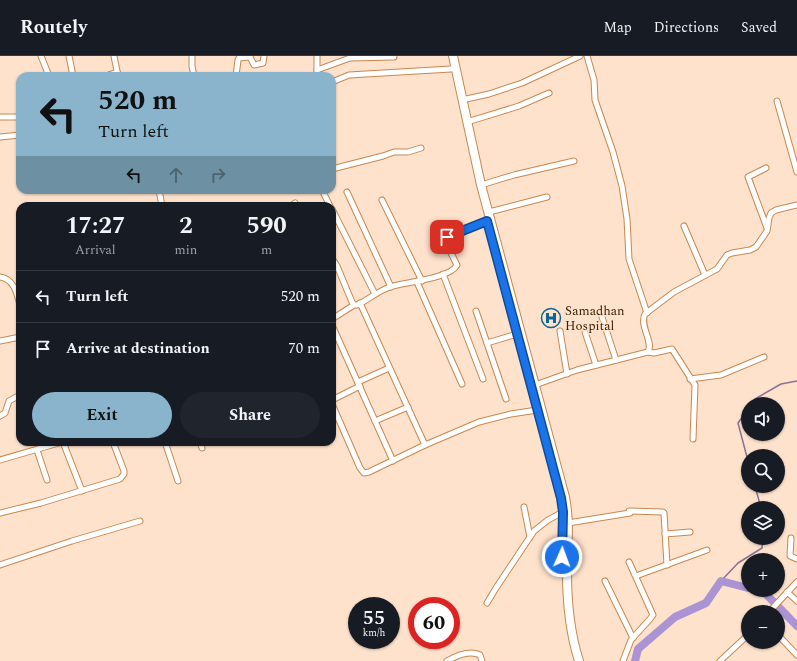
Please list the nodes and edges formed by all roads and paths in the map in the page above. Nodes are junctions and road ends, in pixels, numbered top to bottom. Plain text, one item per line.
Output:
1 (41, 56) edge
2 (69, 56) edge
3 (114, 56) edge
4 (192, 56) edge
5 (264, 56) edge
6 (317, 56) edge
7 (448, 56) edge
8 (453, 56) edge
9 (580, 56) edge
10 (587, 56) edge
11 (394, 57) edge
12 (451, 69) junction
13 (317, 70) joint
14 (47, 72) edge
15 (72, 72) edge
16 (118, 72) edge
17 (193, 72) edge
18 (236, 72) edge
19 (336, 80) edge
20 (549, 93) dead end
21 (462, 100) junction
22 (777, 101) dead end
23 (16, 116) edge
24 (0, 117) edge
25 (467, 122) junction
26 (16, 135) edge
27 (468, 136) junction
28 (0, 137) edge
29 (421, 148) dead end
30 (574, 161) dead end
31 (336, 168) edge
32 (766, 168) dead end
33 (797, 172) edge
34 (482, 185) junction
35 (347, 192) dead end
36 (547, 198) dead end
37 (382, 200) dead end
38 (797, 205) edge
39 (489, 212) junction
40 (336, 217) edge
41 (487, 221) junction
42 (684, 226) dead end
43 (768, 229) junction
44 (336, 264) edge
45 (443, 274) junction
46 (705, 275) junction
47 (0, 276) edge
48 (420, 282) junction
49 (391, 287) junction
50 (16, 293) edge
51 (375, 294) junction
52 (357, 304) junction
53 (476, 311) dead end
54 (647, 313) junction
55 (336, 317) edge
56 (602, 317) dead end
57 (560, 331) dead end
58 (585, 332) dead end
59 (336, 334) edge
60 (517, 334) junction
61 (16, 338) edge
62 (0, 342) edge
63 (487, 343) junction
64 (648, 352) junction
65 (764, 357) dead end
66 (616, 360) junction
67 (596, 365) junction
68 (389, 368) junction
69 (567, 374) junction
70 (483, 379) dead end
71 (690, 379) junction
72 (359, 384) junction
73 (462, 384) dead end
74 (535, 385) junction
75 (16, 398) edge
76 (336, 398) edge
77 (506, 399) dead end
78 (408, 407) junction
79 (537, 410) junction
80 (336, 413) edge
81 (0, 416) edge
82 (375, 421) junction
83 (693, 439) dead end
84 (425, 445) junction
85 (50, 446) edge
86 (65, 446) edge
87 (115, 446) edge
88 (166, 446) edge
89 (37, 450) junction
90 (0, 460) edge
91 (393, 461) junction
92 (47, 480) dead end
93 (178, 481) dead end
94 (82, 491) junction
95 (524, 507) dead end
96 (563, 512) junction
97 (0, 513) edge
98 (140, 521) dead end
99 (568, 523) junction
100 (690, 532) dead end
101 (665, 534) junction
102 (530, 537) junction
103 (791, 538) dead end
104 (707, 550) dead end
105 (797, 559) edge
106 (629, 562) dead end
107 (667, 564) junction
108 (0, 565) edge
109 (636, 576) junction
110 (605, 580) dead end
111 (797, 582) edge
112 (787, 592) junction
113 (797, 601) edge
114 (487, 603) dead end
115 (775, 605) edge
116 (633, 638) junction
117 (741, 642) edge
118 (785, 642) edge
119 (797, 655) edge
120 (447, 661) edge
121 (482, 661) edge
122 (573, 661) edge
123 (579, 661) edge
124 (623, 661) edge
125 (720, 661) edge

1 - 14 street
2 - 15 street
3 - 16 street
4 - 17 street
5 - 18 street
6 - 13 street
7 - 12 main road
8 - 21 main road
9 - 21 street
10 - 54 street
11 - 13 street
12 - 19 street
12 - 27 main road
20 - 25 street
21 - 25 main road
22 - 33 street
23 - 24 street
25 - 27 main road
26 - 28 street
27 - 34 main road
27 - 41 main road
29 - 31 street
30 - 34 street
32 - 43 street
34 - 39 main road
35 - 49 street
36 - 39 street
37 - 48 street
38 - 43 street
39 - 74 main road
40 - 51 street
41 - 45 street
41 - 60 main road
42 - 46 street
43 - 46 street
44 - 52 street
45 - 48 street
45 - 70 street
46 - 54 street
47 - 50 street
48 - 49 street
48 - 73 street
49 - 51 street
51 - 52 street
52 - 55 street
52 - 68 street
53 - 63 street
54 - 64 street
56 - 66 street
57 - 69 street
58 - 67 street
59 - 72 street
60 - 63 street
60 - 79 main road
61 - 62 street
63 - 77 street
64 - 66 street
64 - 71 street
65 - 71 street
66 - 67 street
67 - 69 street
68 - 72 street
68 - 78 street
69 - 74 street
71 - 83 street
72 - 76 street
72 - 82 street
74 - 99 main road
75 - 81 street
78 - 82 street
78 - 84 street
79 - 84 street
79 - 96 main road
80 - 91 street
82 - 91 street
84 - 91 street
85 - 89 street
86 - 94 street
87 - 94 street
88 - 93 street
89 - 90 street
89 - 92 street
94 - 97 street
95 - 102 street
96 - 102 street
96 - 122 main road
98 - 108 street
99 - 101 street
99 - 123 main road
100 - 101 street
101 - 107 street
102 - 114 street
103 - 105 street
104 - 107 street
106 - 109 street
107 - 109 street
109 - 116 street
110 - 116 street
111 - 112 street
112 - 113 street
112 - 115 street
116 - 124 street
117 - 125 street
118 - 119 street
120 - 121 street

